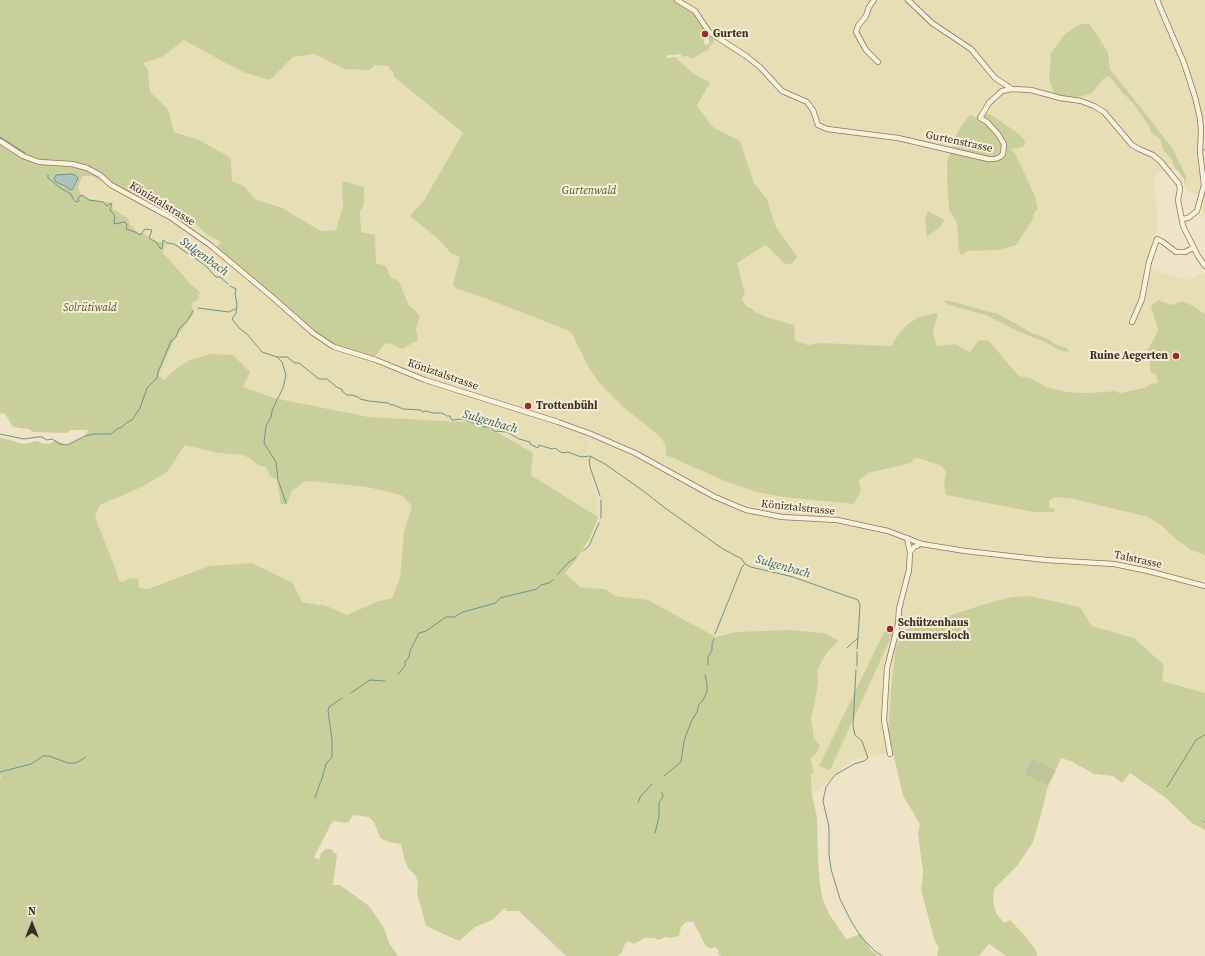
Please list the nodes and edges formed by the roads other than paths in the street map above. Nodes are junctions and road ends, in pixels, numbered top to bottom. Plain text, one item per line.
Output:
1 (677, 0) edge
2 (874, 0) edge
3 (908, 0) edge
4 (1158, 0) edge
5 (878, 62) dead end
6 (1012, 89) junction
7 (0, 141) edge
8 (1182, 219) junction
9 (1194, 248) junction
10 (1205, 266) edge
11 (1132, 322) dead end
12 (907, 538) junction
13 (922, 544) junction
14 (910, 552) junction
15 (1065, 562) joint
16 (1205, 586) edge
17 (890, 754) dead end

1 - 6 street, Gurtenstrasse
2 - 5 street
3 - 6 street
4 - 8 street
6 - 8 street
7 - 12 street, Köniztalstrasse
8 - 9 street
9 - 10 street
9 - 11 street
12 - 13 street, Köniztalstrasse
12 - 14 street
13 - 14 street
13 - 15 street, Köniztalstrasse
14 - 17 street
15 - 16 street, Talstrasse

